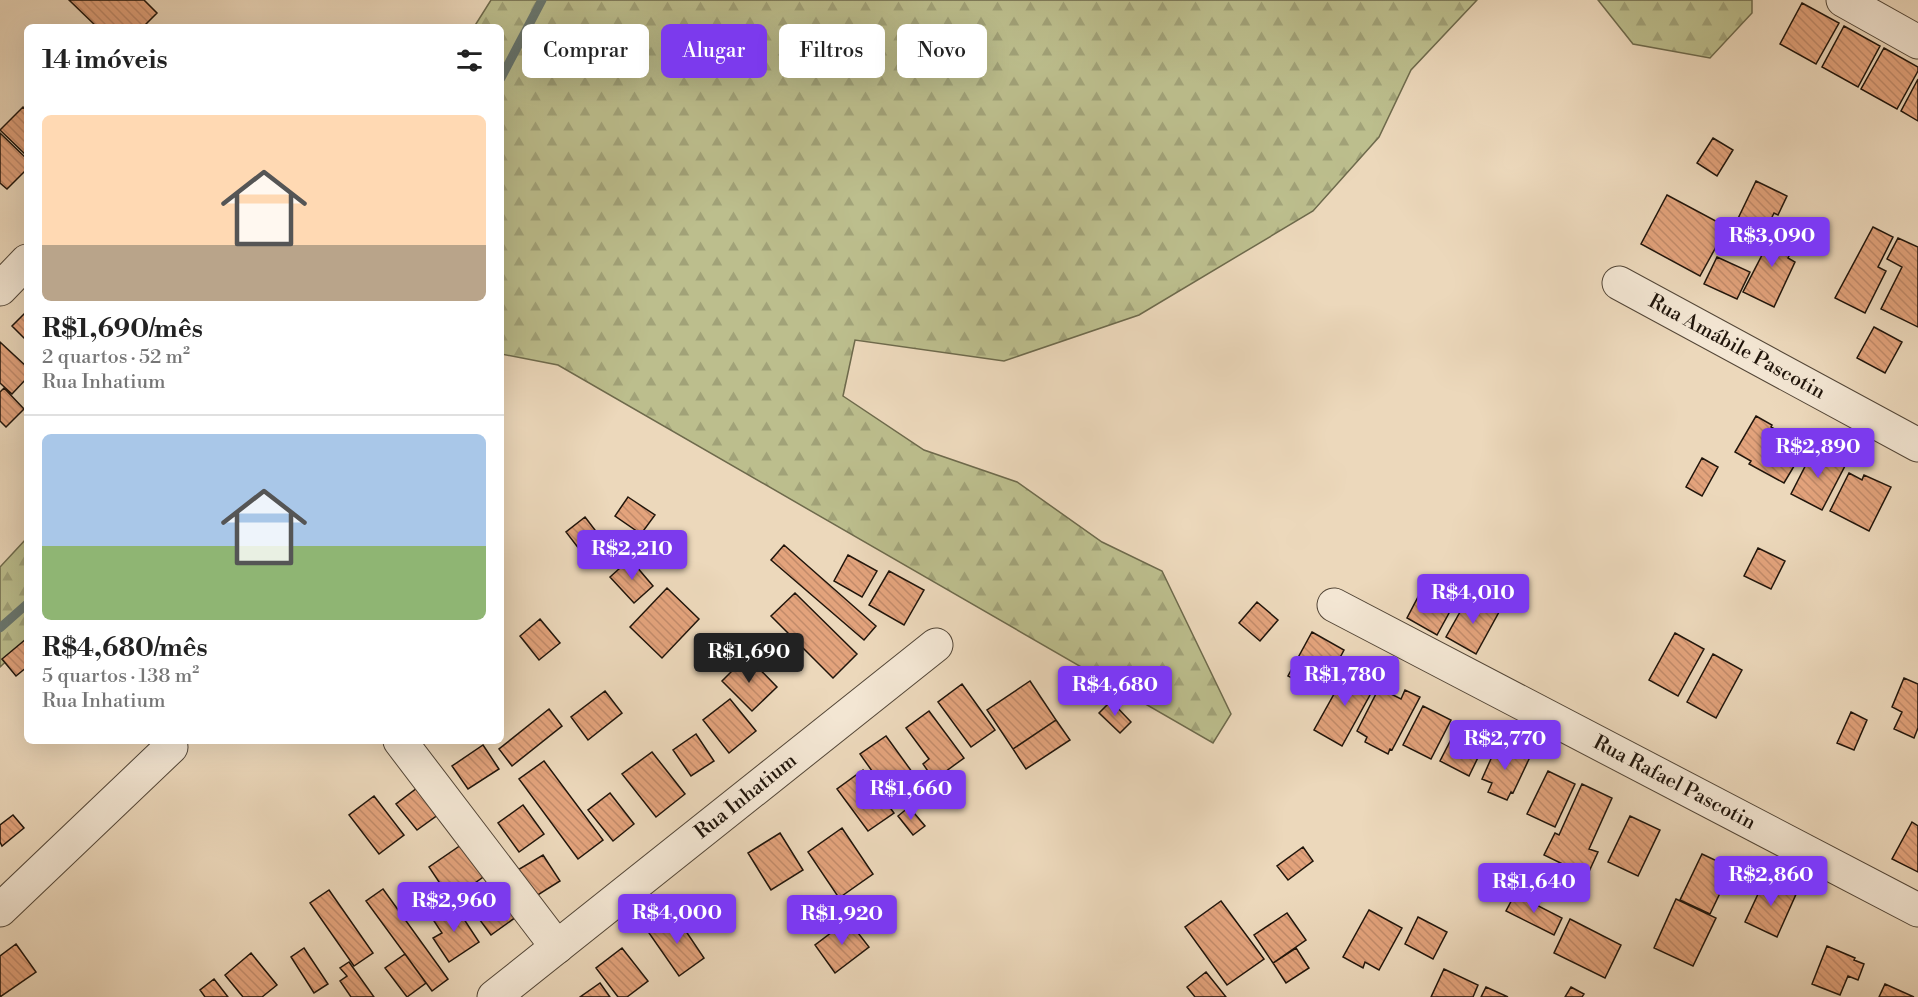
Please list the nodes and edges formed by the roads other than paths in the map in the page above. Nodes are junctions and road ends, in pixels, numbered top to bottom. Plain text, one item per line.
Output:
1 (1843, 0) edge
2 (1918, 42) edge
3 (24, 264) edge
4 (1619, 283) dead end
5 (0, 290) edge
6 (1918, 446) edge
7 (1334, 605) dead end
8 (936, 645) dead end
9 (402, 744) edge
10 (171, 747) dead end
11 (0, 910) edge
12 (1918, 910) edge
13 (557, 946) junction
14 (494, 997) edge

1 - 2 street
3 - 5 street
4 - 6 street, Rua Amábile Pascotin
7 - 12 street, Rua Rafael Pascotin
8 - 13 street, Rua Inhatium
9 - 13 street
10 - 11 street
13 - 14 street, Rua Inhatium

